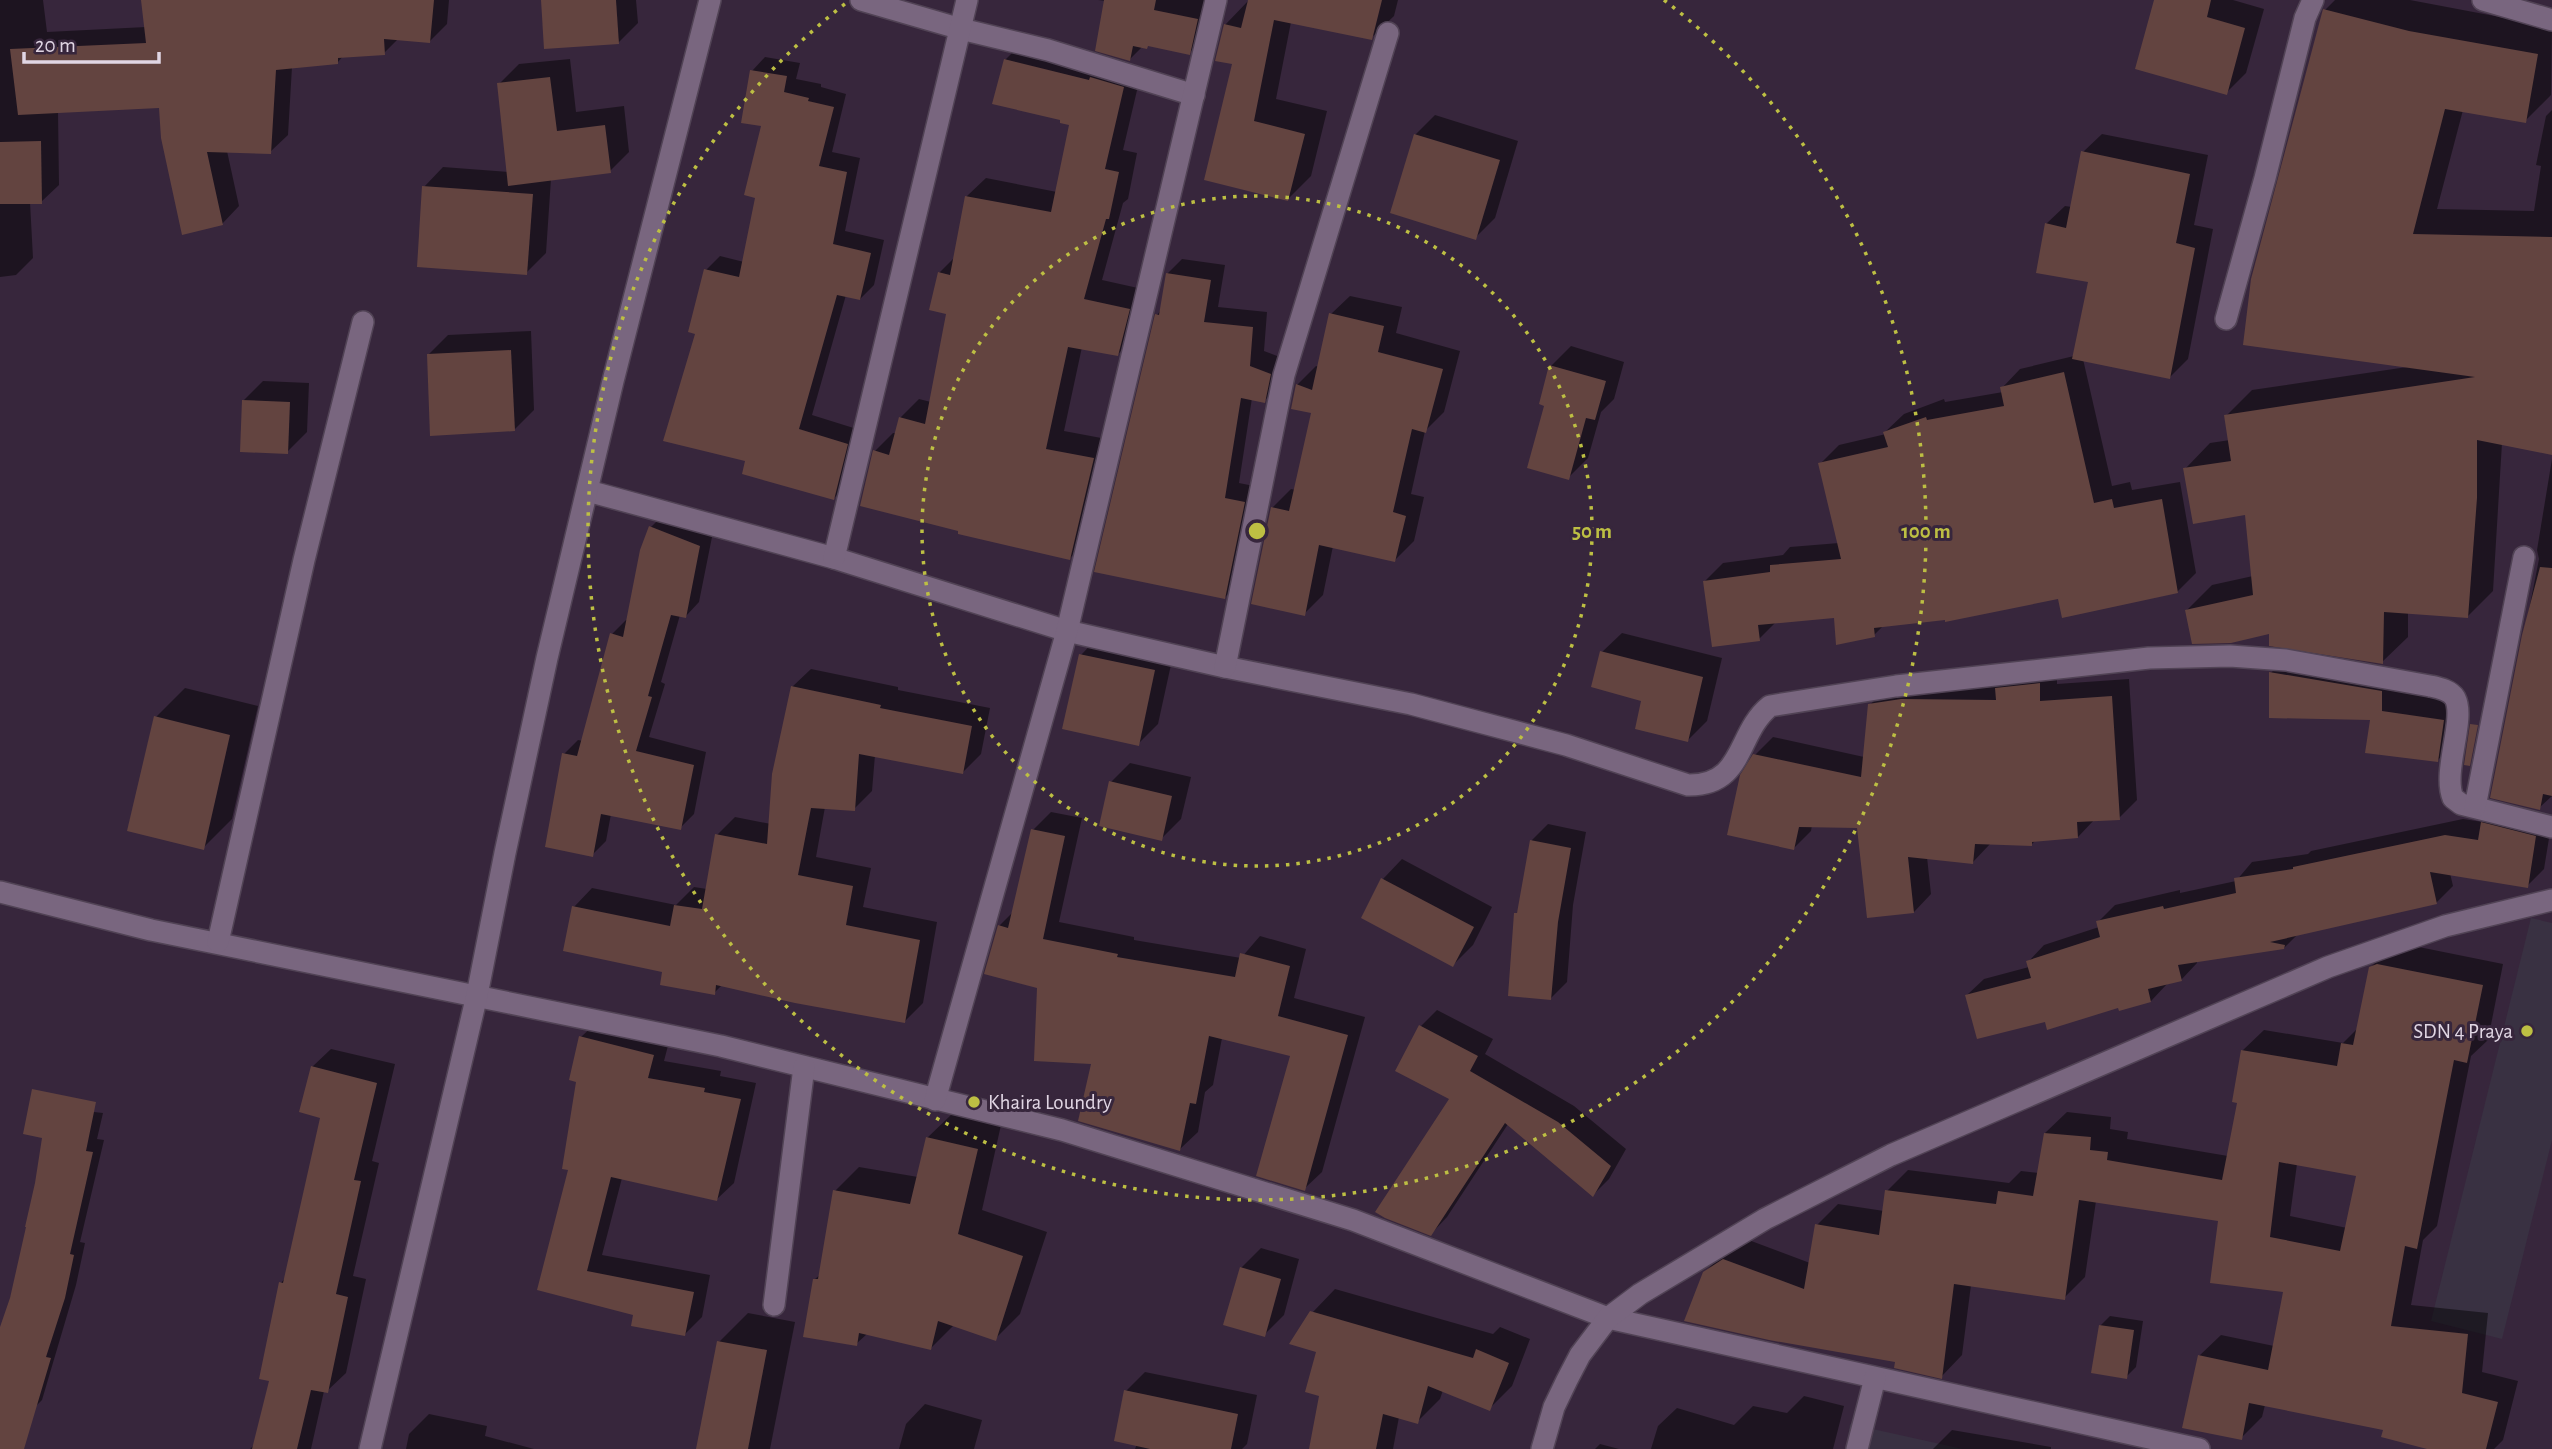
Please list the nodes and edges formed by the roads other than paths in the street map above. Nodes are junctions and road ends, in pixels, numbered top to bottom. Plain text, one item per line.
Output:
1 (710, 0) edge
2 (861, 0) edge
3 (967, 0) edge
4 (1216, 0) edge
5 (2313, 0) edge
6 (2483, 0) edge
7 (2552, 20) edge
8 (961, 29) junction
9 (1388, 33) dead end
10 (1194, 95) junction
11 (2226, 319) dead end
12 (363, 322) dead end
13 (588, 491) junction
14 (2524, 557) dead end
15 (834, 558) junction
16 (1067, 631) junction
17 (1226, 667) junction
18 (2475, 807) junction
19 (2552, 827) edge
20 (0, 892) edge
21 (2552, 900) edge
22 (218, 942) junction
23 (477, 995) junction
24 (804, 1067) junction
25 (935, 1100) junction
26 (774, 1305) dead end
27 (1608, 1318) junction
28 (1875, 1378) junction
29 (370, 1449) edge
30 (1542, 1449) edge
31 (1857, 1449) edge
32 (2199, 1449) edge

1 - 13 street
2 - 8 street
3 - 8 street
4 - 10 street
5 - 11 street
6 - 7 street
8 - 10 street
8 - 15 street
9 - 17 street
10 - 16 street
12 - 22 street
13 - 15 street
13 - 23 street
14 - 18 street
15 - 16 street
16 - 17 street
16 - 25 street
17 - 18 street
18 - 19 street
20 - 22 street
21 - 27 street
22 - 23 street
23 - 24 street
23 - 29 street
24 - 25 street
24 - 26 street
25 - 27 street
27 - 28 street
27 - 30 street
28 - 31 street
28 - 32 street

